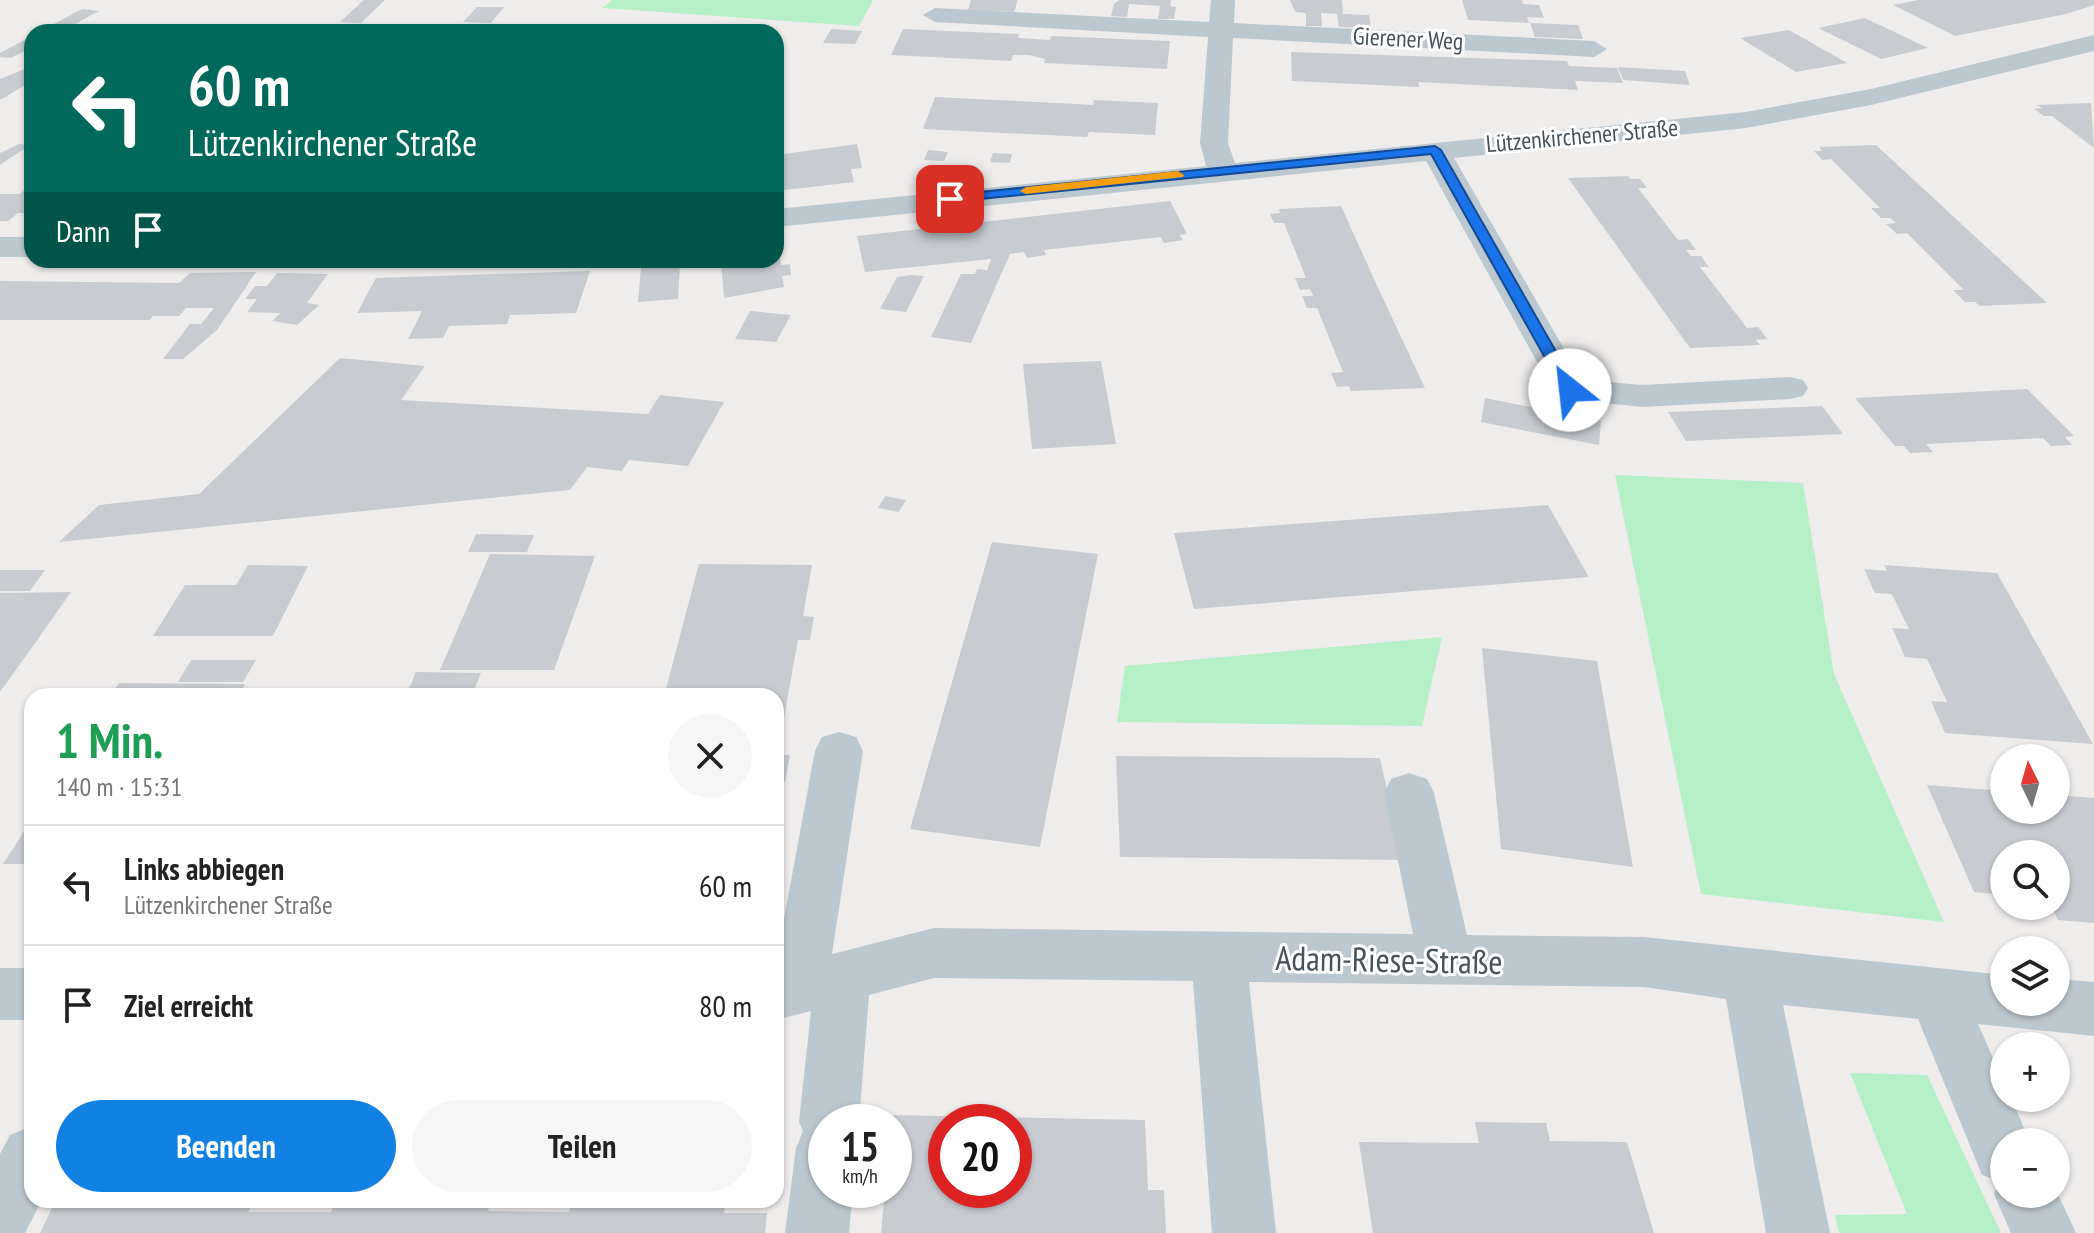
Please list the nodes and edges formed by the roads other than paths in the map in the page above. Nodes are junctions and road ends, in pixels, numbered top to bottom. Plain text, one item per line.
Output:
1 (1223, 0) edge
2 (935, 15) dead end
3 (1222, 28) junction
4 (2094, 43) edge
5 (1594, 49) dead end
6 (1435, 150) junction
7 (1223, 171) junction
8 (784, 217) edge
9 (0, 247) edge
10 (24, 247) edge
11 (1790, 388) dead end
12 (839, 751) dead end
13 (1409, 793) dead end
14 (1219, 957) junction
15 (1446, 962) junction
16 (1750, 979) junction
17 (806, 987) edge
18 (0, 994) edge
19 (24, 994) edge
20 (1936, 994) junction
21 (1990, 1000) edge
22 (2070, 1007) edge
23 (2094, 1009) edge
24 (826, 1104) edge
25 (1993, 1128) edge
26 (24, 1172) edge
27 (820, 1208) edge
28 (2032, 1208) edge
29 (0, 1216) edge
30 (817, 1233) edge
31 (1244, 1233) edge
32 (1798, 1233) edge
33 (2044, 1233) edge

1 - 3 street
2 - 3 street, Gierener Weg
3 - 5 street, Gierener Weg
3 - 7 street
4 - 6 street, Lützenkirchener Straße
6 - 7 street, Lützenkirchener Straße
6 - 11 street
7 - 8 street, Lützenkirchener Straße
9 - 10 street
12 - 17 street
13 - 15 street
14 - 15 street, Adam-Riese-Straße
14 - 17 street, Adam-Riese-Straße
14 - 31 street
15 - 16 street, Adam-Riese-Straße
16 - 20 street, Adam-Riese-Straße
16 - 32 street
17 - 24 street
18 - 19 street
20 - 21 street, Adam-Riese-Straße
20 - 25 street
22 - 23 street
26 - 29 street
27 - 30 street
28 - 33 street

